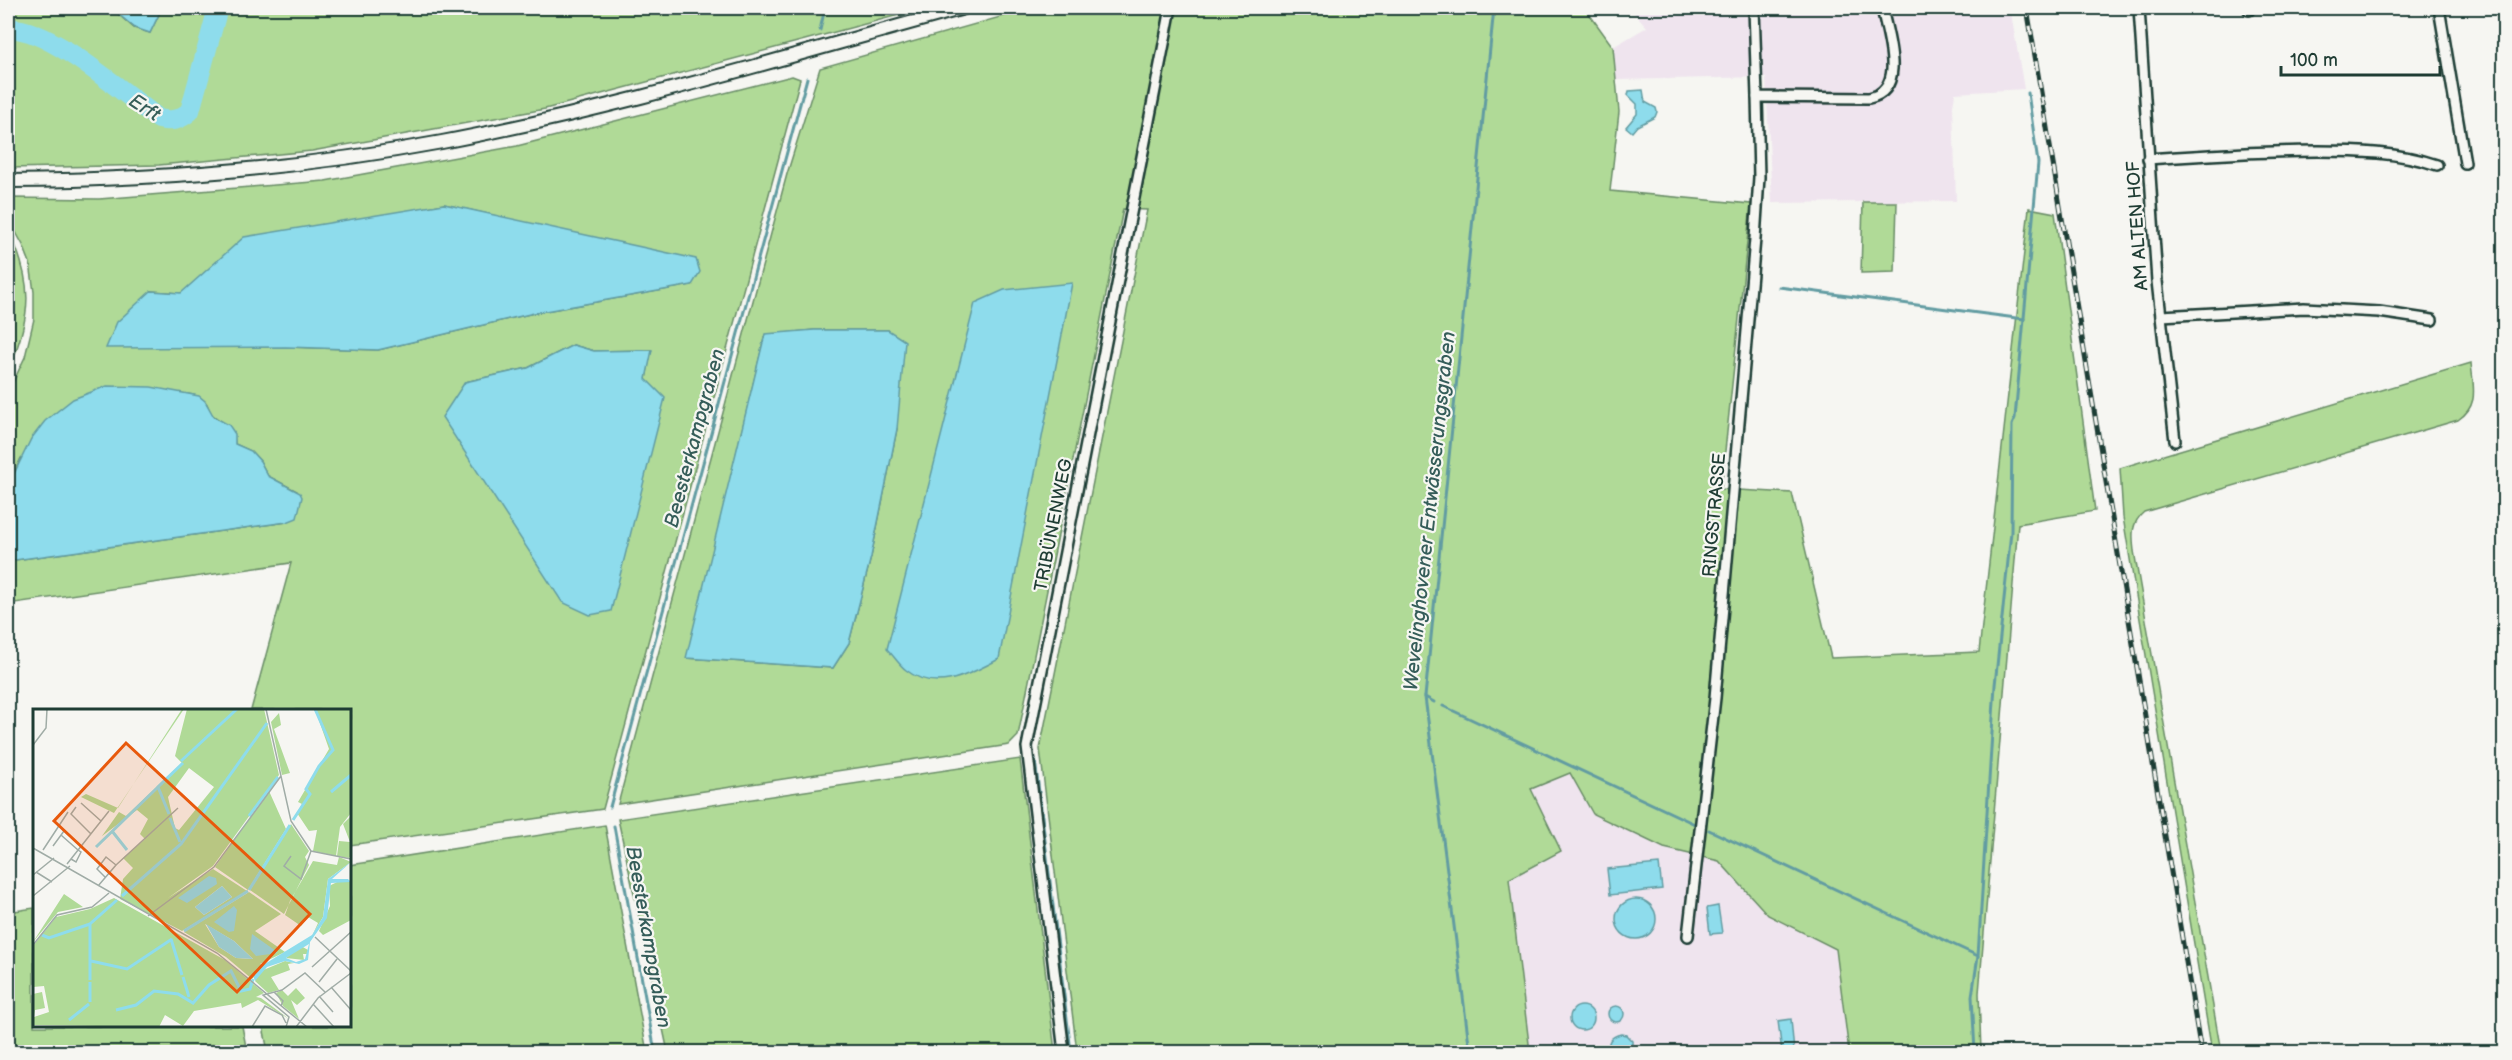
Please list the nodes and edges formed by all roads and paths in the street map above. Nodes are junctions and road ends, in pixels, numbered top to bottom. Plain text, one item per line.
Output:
1 (964, 8) edge
2 (1172, 8) edge
3 (1754, 8) edge
4 (1882, 8) edge
5 (2139, 8) edge
6 (2439, 8) edge
7 (1757, 97) junction
8 (2148, 159) junction
9 (2465, 164) dead end
10 (2437, 165) dead end
11 (8, 182) edge
12 (2161, 316) junction
13 (2432, 320) dead end
14 (2175, 441) dead end
15 (1688, 936) dead end
16 (1064, 1053) edge

1 - 11 street
2 - 16 street, TRIBÜNENWEG
3 - 7 street, RINGSTRASSE
4 - 7 street
5 - 8 street, AM ALTEN HOF
6 - 9 street
7 - 15 street, RINGSTRASSE
8 - 10 street
8 - 12 street, AM ALTEN HOF
12 - 13 street
12 - 14 street, AM ALTEN HOF

